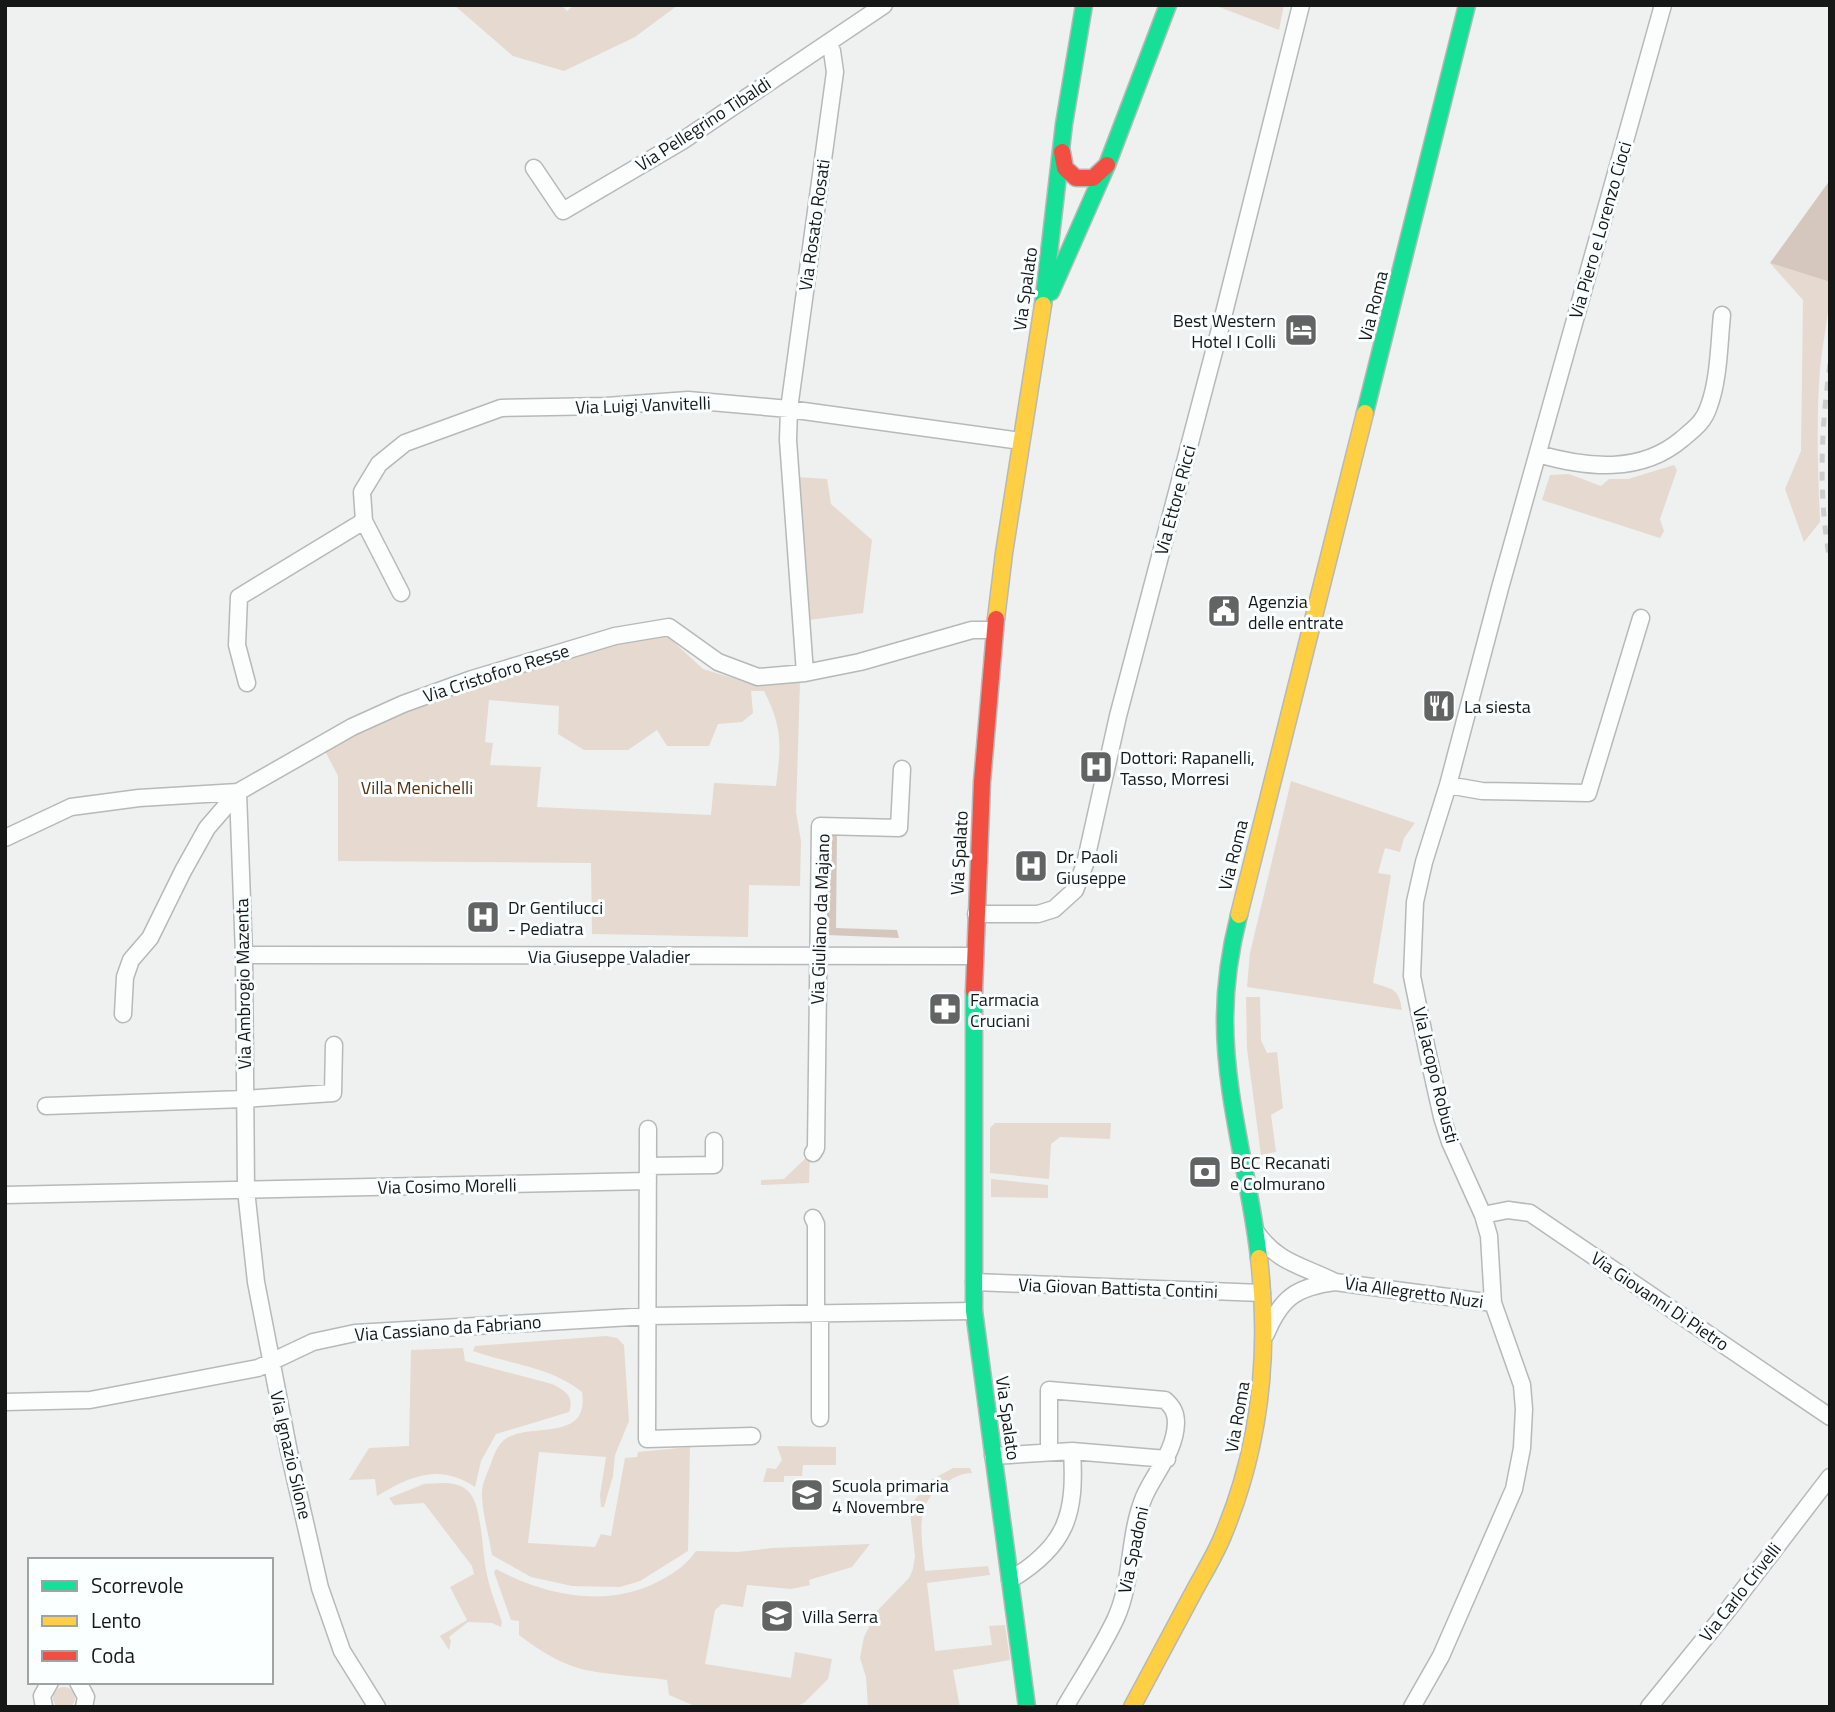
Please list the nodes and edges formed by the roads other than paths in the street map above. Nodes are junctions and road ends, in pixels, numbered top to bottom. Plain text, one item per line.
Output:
1 (884, 5) edge
2 (1084, 5) edge
3 (1168, 5) edge
4 (1301, 5) edge
5 (1467, 5) edge
6 (1663, 5) edge
7 (826, 44) junction
8 (1062, 146) junction
9 (1107, 165) junction
10 (534, 168) dead end
11 (1055, 215) junction
12 (1084, 217) junction
13 (1042, 313) junction
14 (1722, 315) dead end
15 (789, 408) junction
16 (1021, 441) junction
17 (1538, 454) junction
18 (364, 521) junction
19 (1500, 588) joint
20 (401, 593) dead end
21 (1641, 618) dead end
22 (995, 630) junction
23 (804, 673) junction
24 (247, 683) dead end
25 (902, 769) dead end
26 (1448, 785) junction
27 (238, 792) junction
28 (5, 838) edge
29 (976, 914) junction
30 (244, 956) junction
31 (818, 956) junction
32 (974, 956) junction
33 (123, 1013) dead end
34 (334, 1045) dead end
35 (244, 1099) junction
36 (46, 1106) dead end
37 (648, 1129) dead end
38 (714, 1141) dead end
39 (816, 1151) dead end
40 (648, 1174) junction
41 (246, 1190) junction
42 (5, 1195) edge
43 (1483, 1215) junction
44 (816, 1220) dead end
45 (1255, 1231) junction
46 (974, 1282) junction
47 (1335, 1282) junction
48 (1262, 1293) junction
49 (1493, 1303) junction
50 (974, 1311) junction
51 (818, 1313) junction
52 (649, 1316) junction
53 (1265, 1339) junction
54 (271, 1363) junction
55 (5, 1402) edge
56 (1830, 1417) edge
57 (820, 1418) dead end
58 (752, 1436) dead end
59 (1049, 1451) junction
60 (1072, 1451) junction
61 (993, 1455) junction
62 (1167, 1458) junction
63 (1830, 1476) edge
64 (1010, 1580) junction
65 (49, 1684) edge
66 (79, 1684) edge
67 (44, 1707) edge
68 (84, 1707) edge
69 (377, 1707) edge
70 (1027, 1707) edge
71 (1065, 1707) edge
72 (1132, 1707) edge
73 (1412, 1707) edge
74 (1649, 1707) edge

1 - 7 street, Via Pellegrino Tibaldi
2 - 8 main road, Via Spalato
3 - 9 main road
4 - 29 street, Via Ettore Ricci
5 - 45 main road, Via Roma
6 - 17 street, Via Piero e Lorenzo Cioci
7 - 10 street, Via Pellegrino Tibaldi
7 - 15 street, Via Rosato Rosati
8 - 9 main road
8 - 11 main road, Via Spalato
9 - 12 main road
11 - 12 main road
11 - 13 main road, Via Spalato
12 - 13 main road
13 - 16 main road, Via Spalato
14 - 17 street
15 - 16 street, Via Luigi Vanvitelli
15 - 18 street, Via Luigi Vanvitelli
15 - 23 street, Via Rosato Rosati
16 - 22 main road, Via Spalato
17 - 19 street, Via Piero e Lorenzo Cioci
18 - 20 street, Via Luigi Vanvitelli
18 - 24 street
19 - 26 street, Via Jacopo Robusti
21 - 26 street
22 - 23 street, Via Cristoforo Resse
22 - 29 main road, Via Spalato
23 - 27 street, Via Cristoforo Resse
25 - 31 street, Via Giuliano da Majano
26 - 43 street, Via Jacopo Robusti
27 - 28 street, Via Cristoforo Resse
27 - 30 street, Via Ambrogio Mazenta
27 - 33 street
29 - 32 main road, Via Spalato
30 - 31 street, Via Giuseppe Valadier
30 - 35 street, Via Ambrogio Mazenta
31 - 32 street, Via Giuseppe Valadier
31 - 39 street, Via Giuliano da Majano
32 - 46 main road, Via Spalato
34 - 35 street
35 - 36 street
35 - 41 street, Via Ambrogio Mazenta
37 - 40 street
38 - 40 street, Via Cosimo Morelli
40 - 41 street, Via Cosimo Morelli
40 - 52 street
41 - 42 street
41 - 54 street, Via Ignazio Silone
43 - 49 street, Via Jacopo Robusti
43 - 56 street, Via Giovanni Di Pietro
44 - 51 street
45 - 47 street, Via Allegretto Nuzi
45 - 48 main road, Via Roma
46 - 48 street, Via Giovan Battista Contini
46 - 50 main road, Via Spalato
47 - 49 street, Via Allegretto Nuzi
47 - 53 street, Via Allegretto Nuzi
48 - 53 main road, Via Roma
49 - 73 street, Via Jacopo Robusti
50 - 51 street, Via Cassiano da Fabriano
50 - 61 main road, Via Spalato
51 - 52 street, Via Cassiano da Fabriano
51 - 57 street
52 - 54 street, Via Cassiano da Fabriano
52 - 58 street
53 - 72 main road, Via Roma
54 - 55 street, Via Cassiano da Fabriano
54 - 69 street, Via Ignazio Silone
59 - 60 street
59 - 61 street
59 - 62 street, Via Spadoni
60 - 62 street
60 - 64 street
61 - 64 main road, Via Spalato
62 - 71 street, Via Spadoni
63 - 74 street, Via Carlo Crivelli
64 - 70 main road, Via Spalato
65 - 67 street
66 - 68 street

